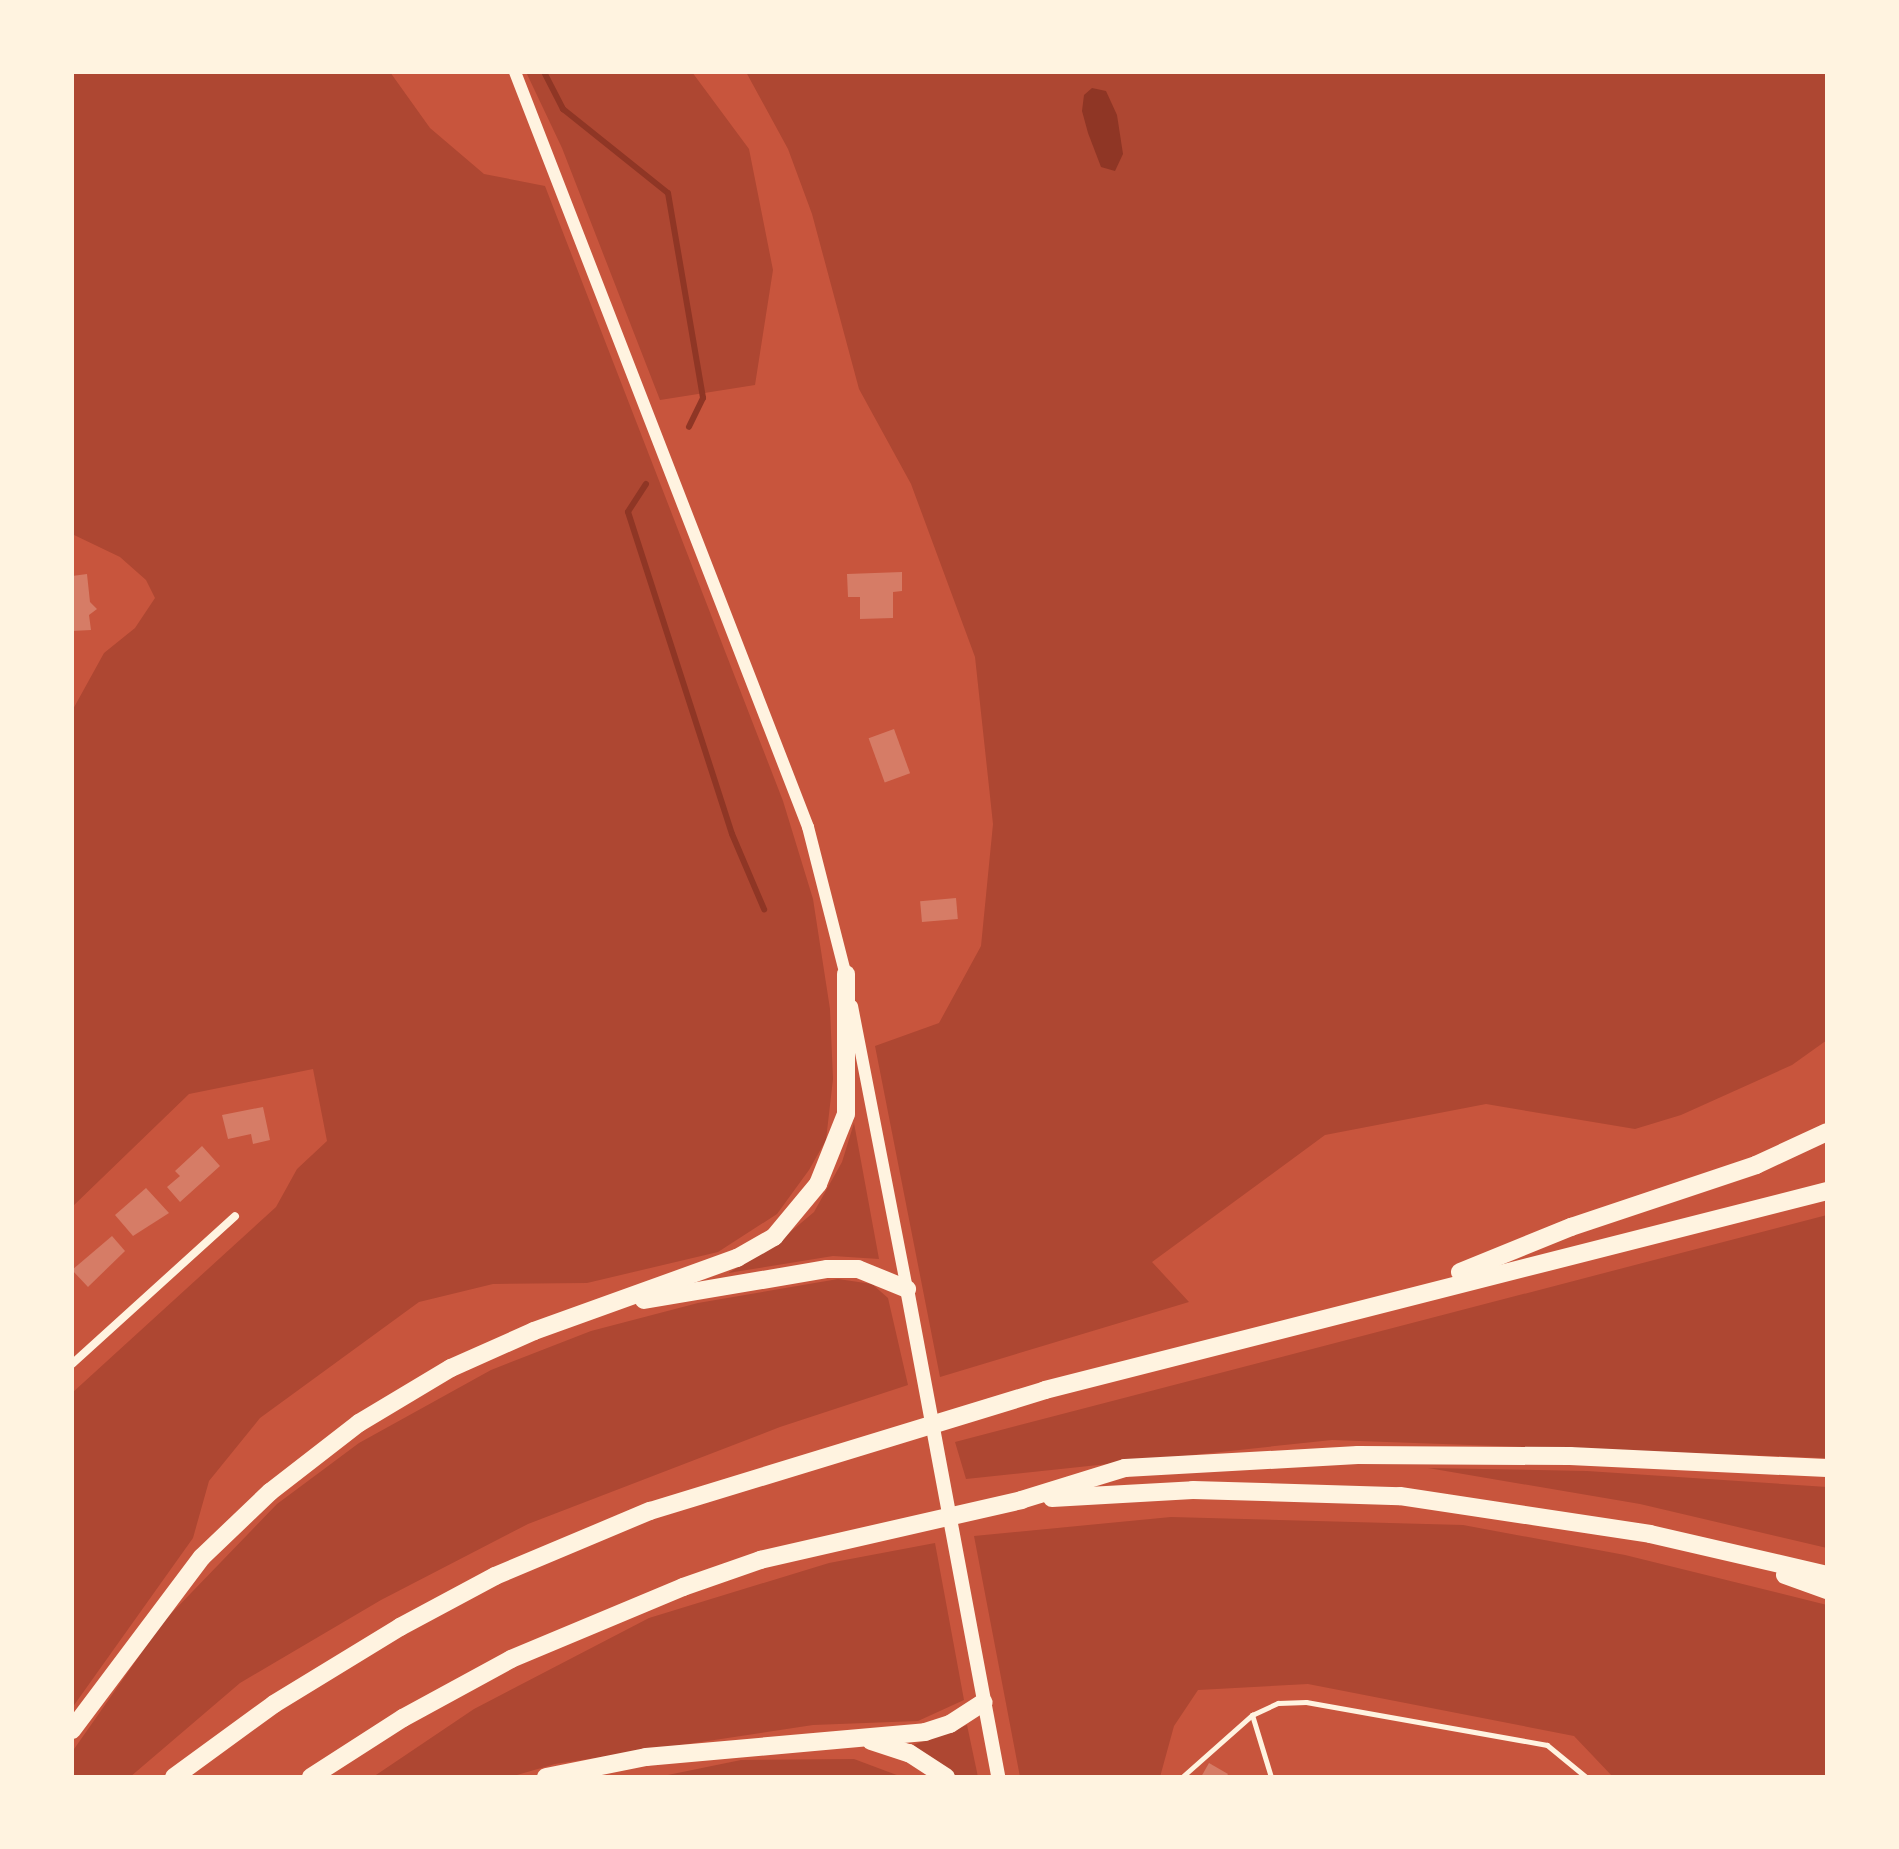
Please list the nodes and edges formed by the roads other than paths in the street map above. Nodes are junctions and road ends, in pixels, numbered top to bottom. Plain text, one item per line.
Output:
1 (515, 72) edge
2 (846, 974) junction
3 (1827, 1132) edge
4 (1827, 1191) edge
5 (235, 1216) dead end
6 (907, 1289) junction
7 (1394, 1299) junction
8 (617, 1302) junction
9 (72, 1364) edge
10 (1827, 1468) edge
11 (1021, 1500) junction
12 (1703, 1546) junction
13 (1827, 1575) edge
14 (1827, 1590) edge
15 (984, 1702) junction
16 (1252, 1715) junction
17 (72, 1730) edge
18 (865, 1739) junction
19 (174, 1777) edge
20 (311, 1777) edge
21 (546, 1777) edge
22 (946, 1777) edge
23 (998, 1777) edge
24 (1182, 1777) edge
25 (1271, 1777) edge
26 (1586, 1777) edge

1 - 2 street
2 - 6 street
2 - 8 highway
3 - 7 highway
4 - 7 highway
5 - 9 street
6 - 8 highway
6 - 15 main road
7 - 19 highway
8 - 17 highway
10 - 11 highway
11 - 12 highway
11 - 20 highway
12 - 13 highway
12 - 14 highway
15 - 18 highway
15 - 23 main road
16 - 24 lane
16 - 25 lane
16 - 26 lane
18 - 21 highway
18 - 22 highway

